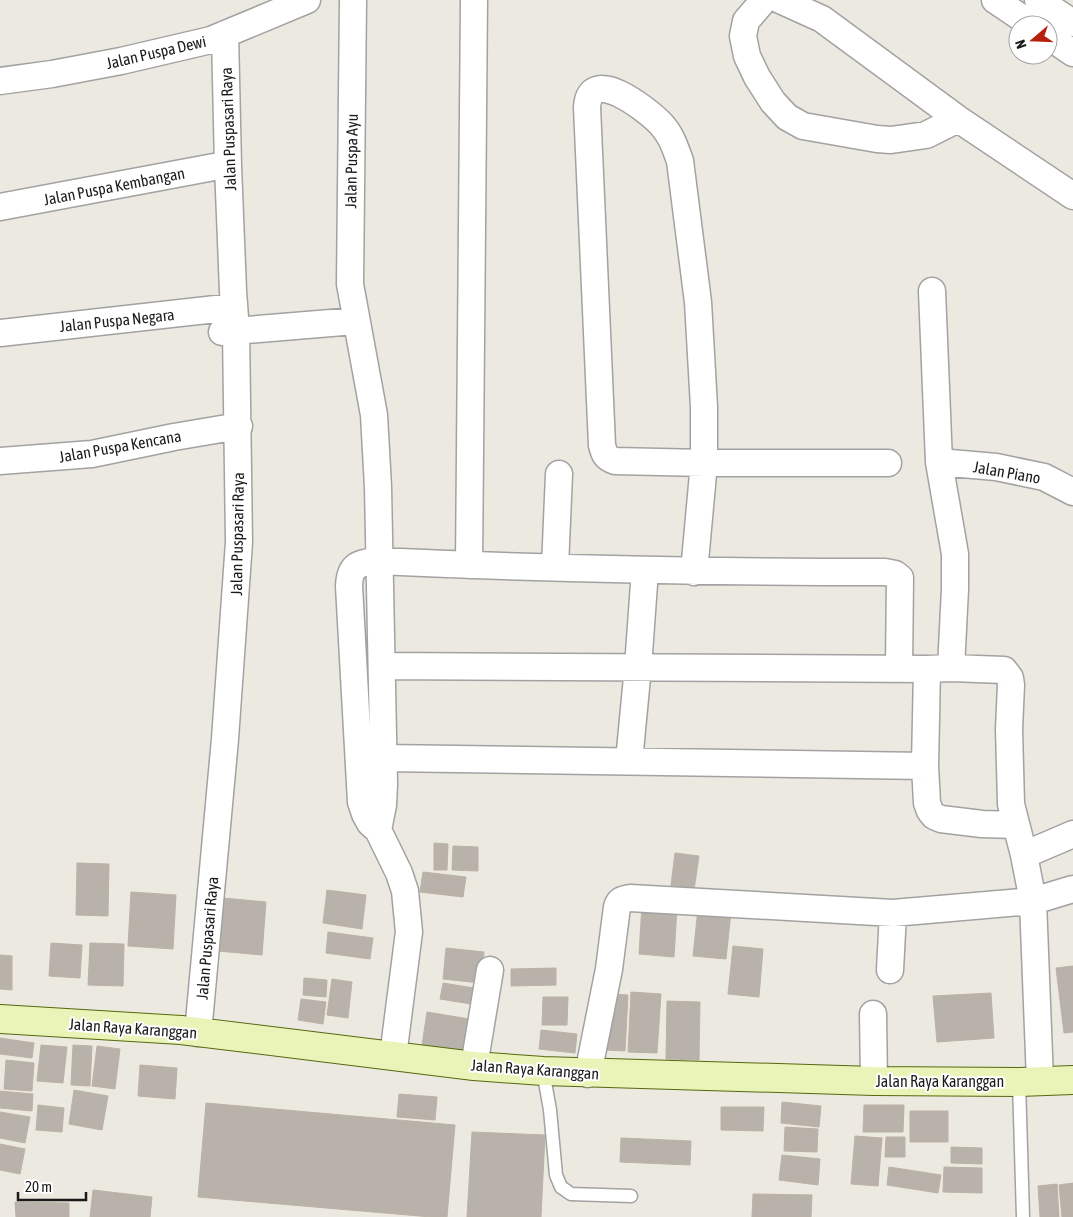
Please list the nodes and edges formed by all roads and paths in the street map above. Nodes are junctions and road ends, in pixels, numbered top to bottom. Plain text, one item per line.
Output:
1 (307, 0) edge
2 (353, 0) edge
3 (474, 0) edge
4 (764, 0) edge
5 (780, 0) edge
6 (995, 0) edge
7 (1038, 0) edge
8 (1017, 15) edge
9 (1073, 23) edge
10 (218, 37) junction
11 (1058, 43) edge
12 (1073, 53) edge
13 (0, 81) edge
14 (958, 118) junction
15 (221, 166) junction
16 (1073, 196) edge
17 (0, 207) edge
18 (932, 291) dead end
19 (227, 310) junction
20 (0, 319) edge
21 (355, 321) junction
22 (0, 332) edge
23 (230, 427) junction
24 (0, 461) edge
25 (939, 462) junction
26 (888, 463) dead end
27 (704, 464) junction
28 (559, 474) dead end
29 (1073, 492) edge
30 (378, 561) junction
31 (469, 566) junction
32 (555, 567) junction
33 (645, 570) junction
34 (694, 572) junction
35 (382, 666) junction
36 (638, 667) junction
37 (899, 668) junction
38 (939, 668) junction
39 (384, 758) junction
40 (629, 761) junction
41 (926, 766) junction
42 (1015, 825) junction
43 (378, 830) junction
44 (1073, 834) edge
45 (1024, 855) junction
46 (1073, 889) edge
47 (1033, 901) junction
48 (893, 913) junction
49 (490, 970) dead end
50 (890, 970) dead end
51 (873, 1014) dead end
52 (0, 1019) edge
53 (189, 1032) junction
54 (393, 1056) junction
55 (474, 1066) junction
56 (543, 1071) junction
57 (588, 1074) junction
58 (1073, 1080) edge
59 (874, 1081) junction
60 (1030, 1081) junction
61 (631, 1196) dead end
62 (1023, 1217) edge

1 - 10 street, Jalan Puspa Dewi
2 - 21 street, Jalan Puspa Ayu
3 - 31 street
4 - 14 street
5 - 14 street
6 - 8 street
7 - 9 street
10 - 13 street, Jalan Puspa Dewi
10 - 15 street, Jalan Puspasari Raya
11 - 12 street
14 - 16 street
15 - 17 street, Jalan Puspa Kembangan
15 - 19 street, Jalan Puspasari Raya
18 - 25 street
19 - 20 street, Jalan Puspa Negara
19 - 21 street
19 - 22 street, Jalan Puspa Negara
19 - 23 street, Jalan Puspasari Raya
21 - 30 street, Jalan Puspa Ayu
23 - 24 street, Jalan Puspa Kencana
23 - 53 street, Jalan Puspasari Raya
25 - 29 street, Jalan Piano
25 - 38 street
26 - 27 street
27 - 27 street
27 - 34 street
28 - 32 street
30 - 31 street
30 - 35 street, Jalan Puspa Ayu
30 - 43 street
31 - 32 street
32 - 33 street
33 - 34 street
33 - 36 street
34 - 37 street
35 - 36 street
35 - 39 street, Jalan Puspa Ayu
36 - 37 street
36 - 40 street
37 - 38 street
38 - 41 street
38 - 42 street
39 - 40 street
39 - 43 street, Jalan Puspa Ayu
40 - 41 street
41 - 42 street
42 - 45 street
43 - 54 street
44 - 45 street
45 - 47 street
46 - 47 street
47 - 48 street
47 - 60 street
48 - 50 street
48 - 57 street
49 - 55 street
51 - 59 street
52 - 53 street, Jalan Raya Karanggan
53 - 54 street, Jalan Raya Karanggan
54 - 55 street, Jalan Raya Karanggan
55 - 56 street, Jalan Raya Karanggan
56 - 57 street, Jalan Raya Karanggan
56 - 61 lane
57 - 59 street, Jalan Raya Karanggan
58 - 60 street, Jalan Raya Karanggan
59 - 60 street, Jalan Raya Karanggan
60 - 62 lane

